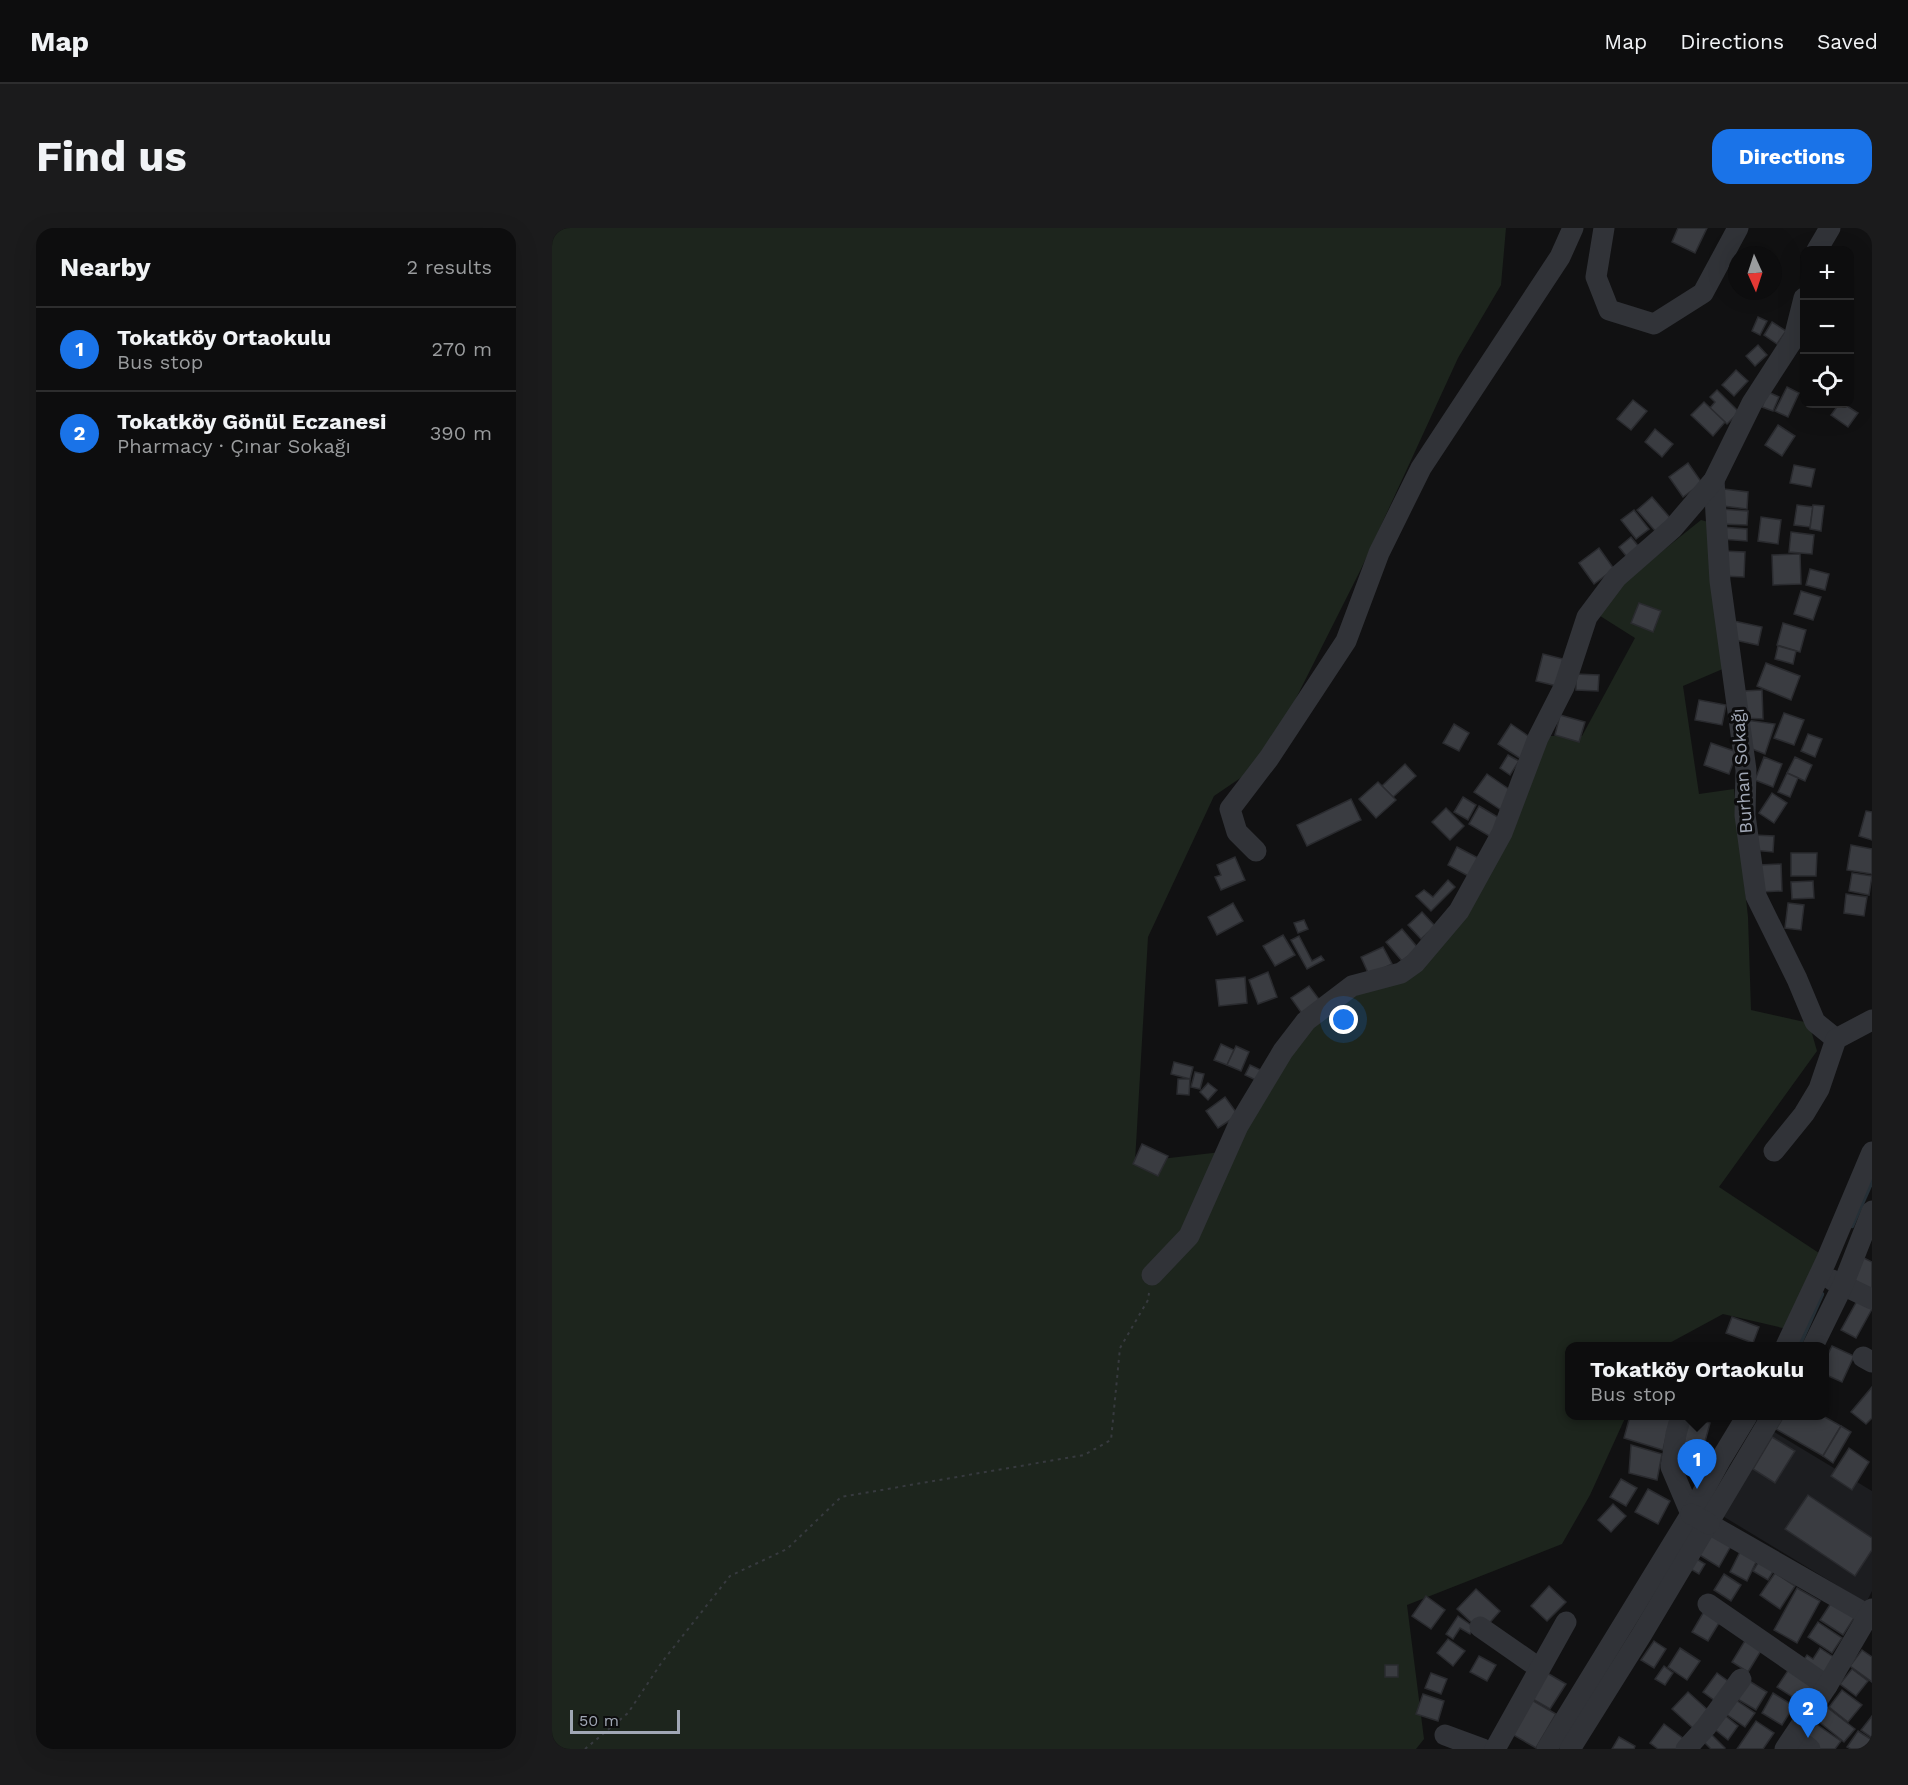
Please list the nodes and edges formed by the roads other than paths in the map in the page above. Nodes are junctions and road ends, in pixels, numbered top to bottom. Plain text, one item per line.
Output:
1 (1574, 228) edge
2 (1604, 228) edge
3 (1738, 228) edge
4 (1830, 228) edge
5 (1819, 246) edge
6 (1804, 300) edge
7 (1714, 480) junction
8 (1256, 851) dead end
9 (1872, 1020) edge
10 (1836, 1039) junction
11 (1774, 1151) dead end
12 (1872, 1152) edge
13 (1872, 1211) edge
14 (1820, 1274) junction
15 (1152, 1275) road end
16 (1843, 1285) junction
17 (1872, 1299) edge
18 (1788, 1342) edge
19 (1815, 1342) edge
20 (1680, 1420) edge
21 (1744, 1420) edge
22 (1770, 1420) edge
23 (1700, 1519) junction
24 (1708, 1604) dead end
25 (1870, 1612) edge
26 (1566, 1622) dead end
27 (1480, 1627) dead end
28 (1539, 1668) junction
29 (1741, 1679) dead end
30 (1827, 1686) junction
31 (1444, 1735) dead end
32 (1796, 1745) edge
33 (1483, 1749) edge
34 (1495, 1749) edge
35 (1547, 1749) edge
36 (1570, 1749) edge
37 (1686, 1749) edge

1 - 8 street
2 - 3 street
4 - 5 street
6 - 7 street
7 - 10 street, Burhan Sokağı
7 - 15 street
9 - 10 street
10 - 11 street
12 - 14 street
13 - 16 street
14 - 16 street
14 - 18 street
16 - 17 street
16 - 19 street
20 - 23 street
21 - 23 street
22 - 36 street
23 - 25 street
23 - 35 street
24 - 30 street
25 - 30 street
26 - 28 street
27 - 28 street
28 - 34 street
29 - 37 street
30 - 32 street
31 - 33 street

